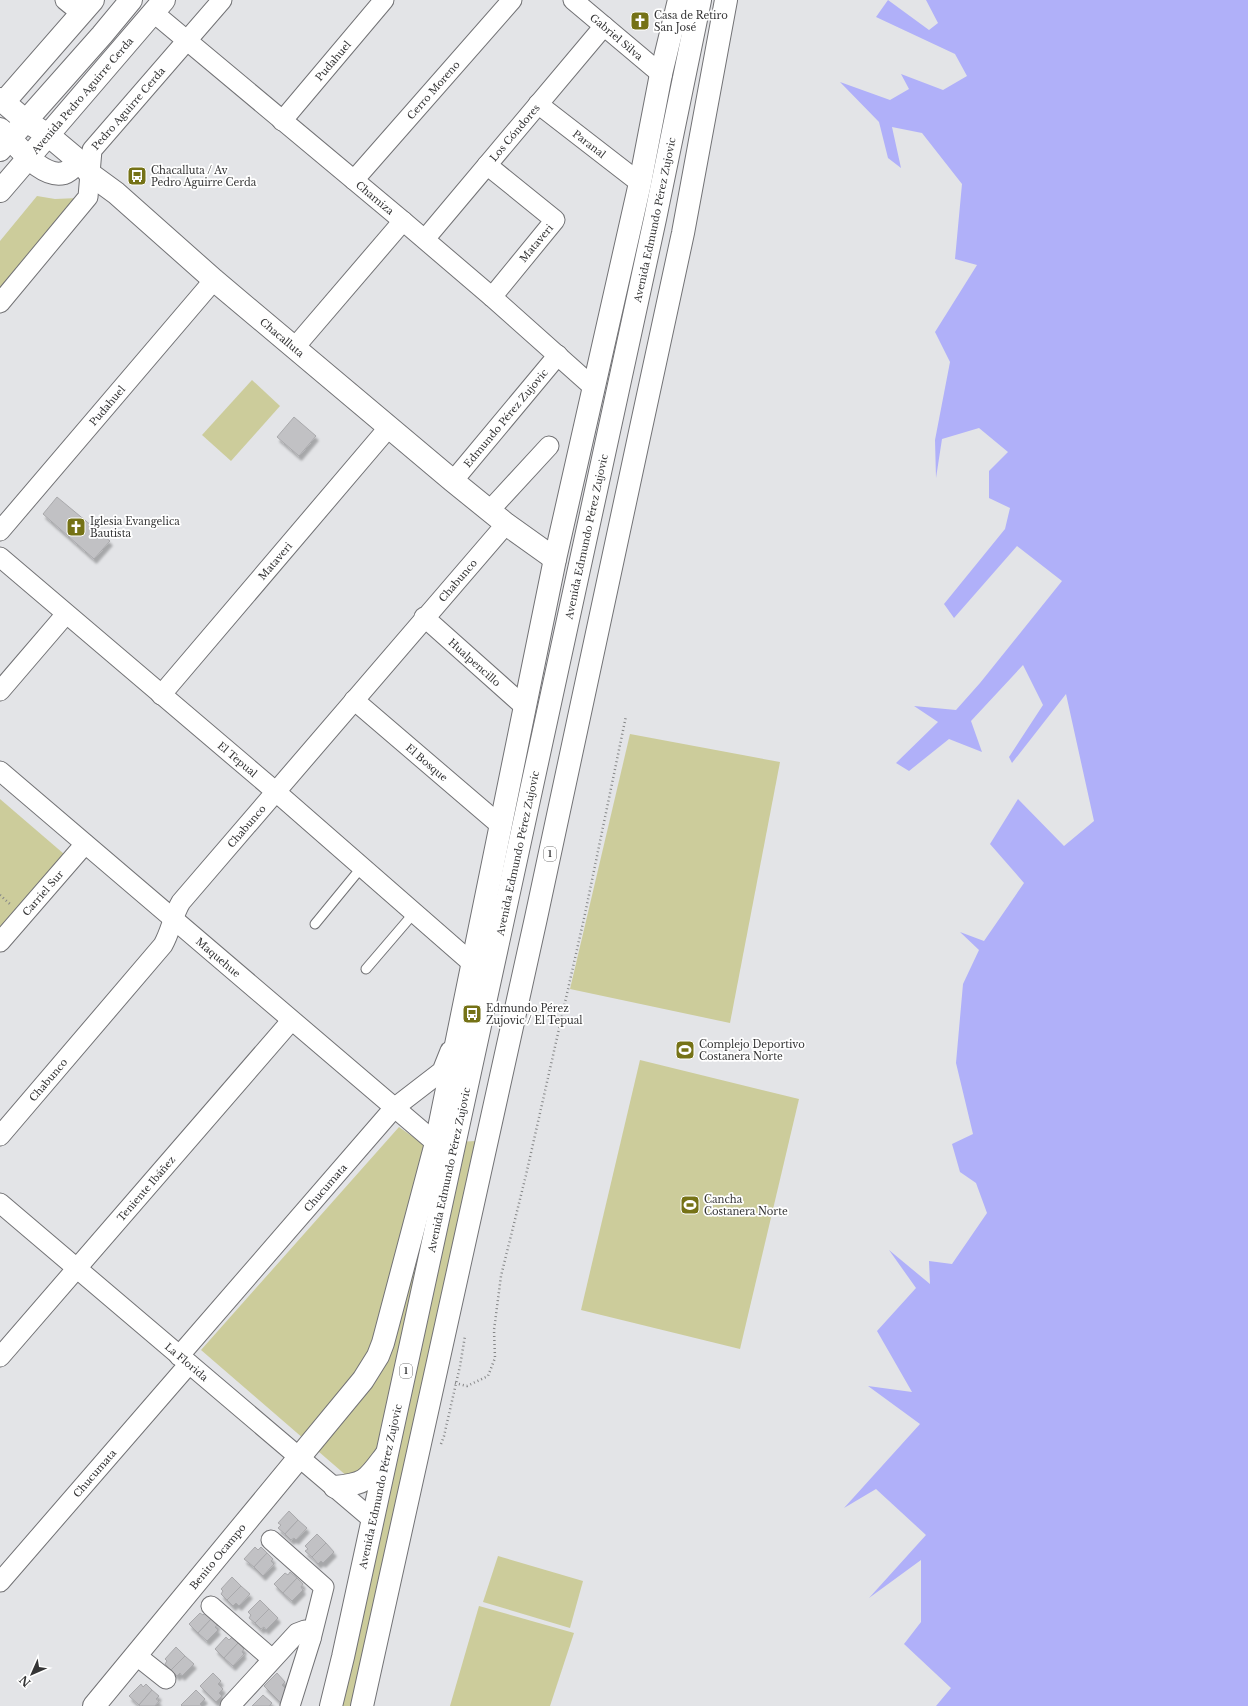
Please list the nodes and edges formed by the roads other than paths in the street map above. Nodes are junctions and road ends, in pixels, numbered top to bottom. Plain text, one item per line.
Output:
1 (130, 0) edge
2 (222, 0) edge
3 (384, 0) edge
4 (512, 0) edge
5 (573, 0) edge
6 (679, 0) edge
7 (700, 0) edge
8 (726, 0) edge
9 (80, 4) edge
10 (159, 6) edge
11 (604, 26) junction
12 (187, 40) junction
13 (661, 74) junction
14 (2, 100) edge
15 (538, 104) junction
16 (26, 120) junction
17 (282, 121) junction
18 (48, 135) junction
19 (3, 139) edge
20 (29, 158) junction
21 (487, 165) junction
22 (84, 167) junction
23 (354, 180) junction
24 (640, 183) junction
25 (0, 191) edge
26 (403, 221) junction
27 (425, 239) junction
28 (214, 280) junction
29 (492, 297) junction
30 (0, 302) edge
31 (295, 347) junction
32 (558, 355) junction
33 (593, 386) junction
34 (389, 427) junction
35 (549, 446) dead end
36 (454, 481) junction
37 (498, 517) junction
38 (0, 531) edge
39 (0, 557) edge
40 (555, 559) junction
41 (66, 614) junction
42 (424, 617) junction
43 (0, 691) edge
44 (161, 695) junction
45 (354, 700) junction
46 (525, 707) junction
47 (0, 771) edge
48 (275, 791) junction
49 (500, 825) junction
50 (85, 844) junction
51 (361, 868) junction
52 (414, 914) junction
53 (174, 920) junction
54 (315, 924) dead end
55 (0, 942) edge
56 (473, 964) junction
57 (366, 969) dead end
58 (462, 1018) junction
59 (291, 1021) junction
60 (394, 1108) junction
61 (0, 1136) edge
62 (436, 1143) junction
63 (0, 1203) edge
64 (76, 1268) junction
65 (0, 1356) edge
66 (184, 1360) junction
67 (389, 1450) junction
68 (299, 1457) junction
69 (335, 1487) junction
70 (373, 1520) junction
71 (271, 1540) dead end
72 (0, 1582) edge
73 (211, 1606) dead end
74 (311, 1639) junction
75 (137, 1656) junction
76 (272, 1659) junction
77 (166, 1678) dead end
78 (94, 1706) edge
79 (230, 1706) edge
80 (290, 1706) edge
81 (331, 1706) edge
82 (362, 1706) edge

1 - 16 main road
2 - 12 street, Pedro Aguirre Cerda
3 - 17 street, Pudahuel
4 - 23 street, Cerro Moreno
5 - 11 street, Gabriel Silva
6 - 13 main road, Avenida Edmundo Pérez Zujovic
7 - 67 main road, Avenida Edmundo Pérez Zujovic / 1
8 - 82 main road, 1
9 - 14 main road
10 - 12 street, Chamiza
10 - 18 main road, Avenida Pedro Aguirre Cerda
11 - 13 street, Gabriel Silva
11 - 15 street, Los Cóndores
12 - 17 street, Chamiza
12 - 22 street, Pedro Aguirre Cerda
13 - 24 main road, Avenida Edmundo Pérez Zujovic
14 - 16 main road, Chacalluta
15 - 21 street, Los Cóndores
15 - 24 street, Paranal
16 - 18 main road, Chacalluta
16 - 19 main road
17 - 23 street, Chamiza
18 - 20 main road, Avenida Pedro Aguirre Cerda
18 - 22 main road, Chacalluta
19 - 20 main road
20 - 22 main road
20 - 25 main road, Avenida Pedro Aguirre Cerda
21 - 27 street, Los Cóndores
21 - 29 street, Mataveri
22 - 28 main road, Chacalluta
22 - 30 street, Pedro Aguirre Cerda
23 - 26 street, Chamiza
24 - 33 main road, Avenida Edmundo Pérez Zujovic
26 - 27 street, Chamiza
26 - 31 street
27 - 29 street, Chamiza
28 - 31 main road, Chacalluta
28 - 38 street, Pudahuel
29 - 32 street, Chamiza
31 - 34 main road, Chacalluta
32 - 33 street, Chamiza
32 - 36 street, Edmundo Pérez Zujovic
33 - 40 main road, Avenida Edmundo Pérez Zujovic
34 - 36 main road, Chacalluta
34 - 44 street, Mataveri
35 - 37 street
36 - 37 main road, Chacalluta
37 - 40 main road, Chacalluta
37 - 42 street, Chabunco
39 - 41 street, El Tepual
40 - 46 main road, Avenida Edmundo Pérez Zujovic
41 - 43 street
41 - 44 street, El Tepual
42 - 45 street, Chabunco
42 - 46 street, Hualpencillo
44 - 48 street, El Tepual
45 - 48 street, Chabunco
45 - 49 street, El Bosque
46 - 49 main road, Avenida Edmundo Pérez Zujovic
47 - 50 street, Maquehue
48 - 51 street, El Tepual
48 - 53 street, Chabunco
49 - 56 main road, Avenida Edmundo Pérez Zujovic
50 - 53 street, Maquehue
50 - 55 street, Carriel Sur
51 - 52 street, El Tepual
51 - 54 lane
52 - 56 street, El Tepual
52 - 57 lane
53 - 59 street, Maquehue
53 - 61 street, Chabunco
56 - 58 main road, Avenida Edmundo Pérez Zujovic
58 - 60 street, Chucumata
58 - 62 main road, Avenida Edmundo Pérez Zujovic
59 - 60 street, Maquehue
59 - 64 street, Teniente Ibáñez
60 - 62 street, Maquehue
60 - 66 street, Chucumata
62 - 68 main road, Avenida Edmundo Pérez Zujovic
63 - 64 street, La Florida
64 - 65 street, Teniente Ibáñez
64 - 66 street, La Florida
66 - 68 street, La Florida
66 - 72 street, Chucumata
67 - 69 main road
67 - 70 main road, Avenida Edmundo Pérez Zujovic / 1
68 - 69 street, La Florida
68 - 75 main road, Benito Ocampo
69 - 70 street, La Florida
70 - 81 main road, Avenida Edmundo Pérez Zujovic / 1
71 - 74 street
73 - 76 street
74 - 76 street
74 - 80 street
75 - 77 street
75 - 78 main road, Benito Ocampo
76 - 79 street

